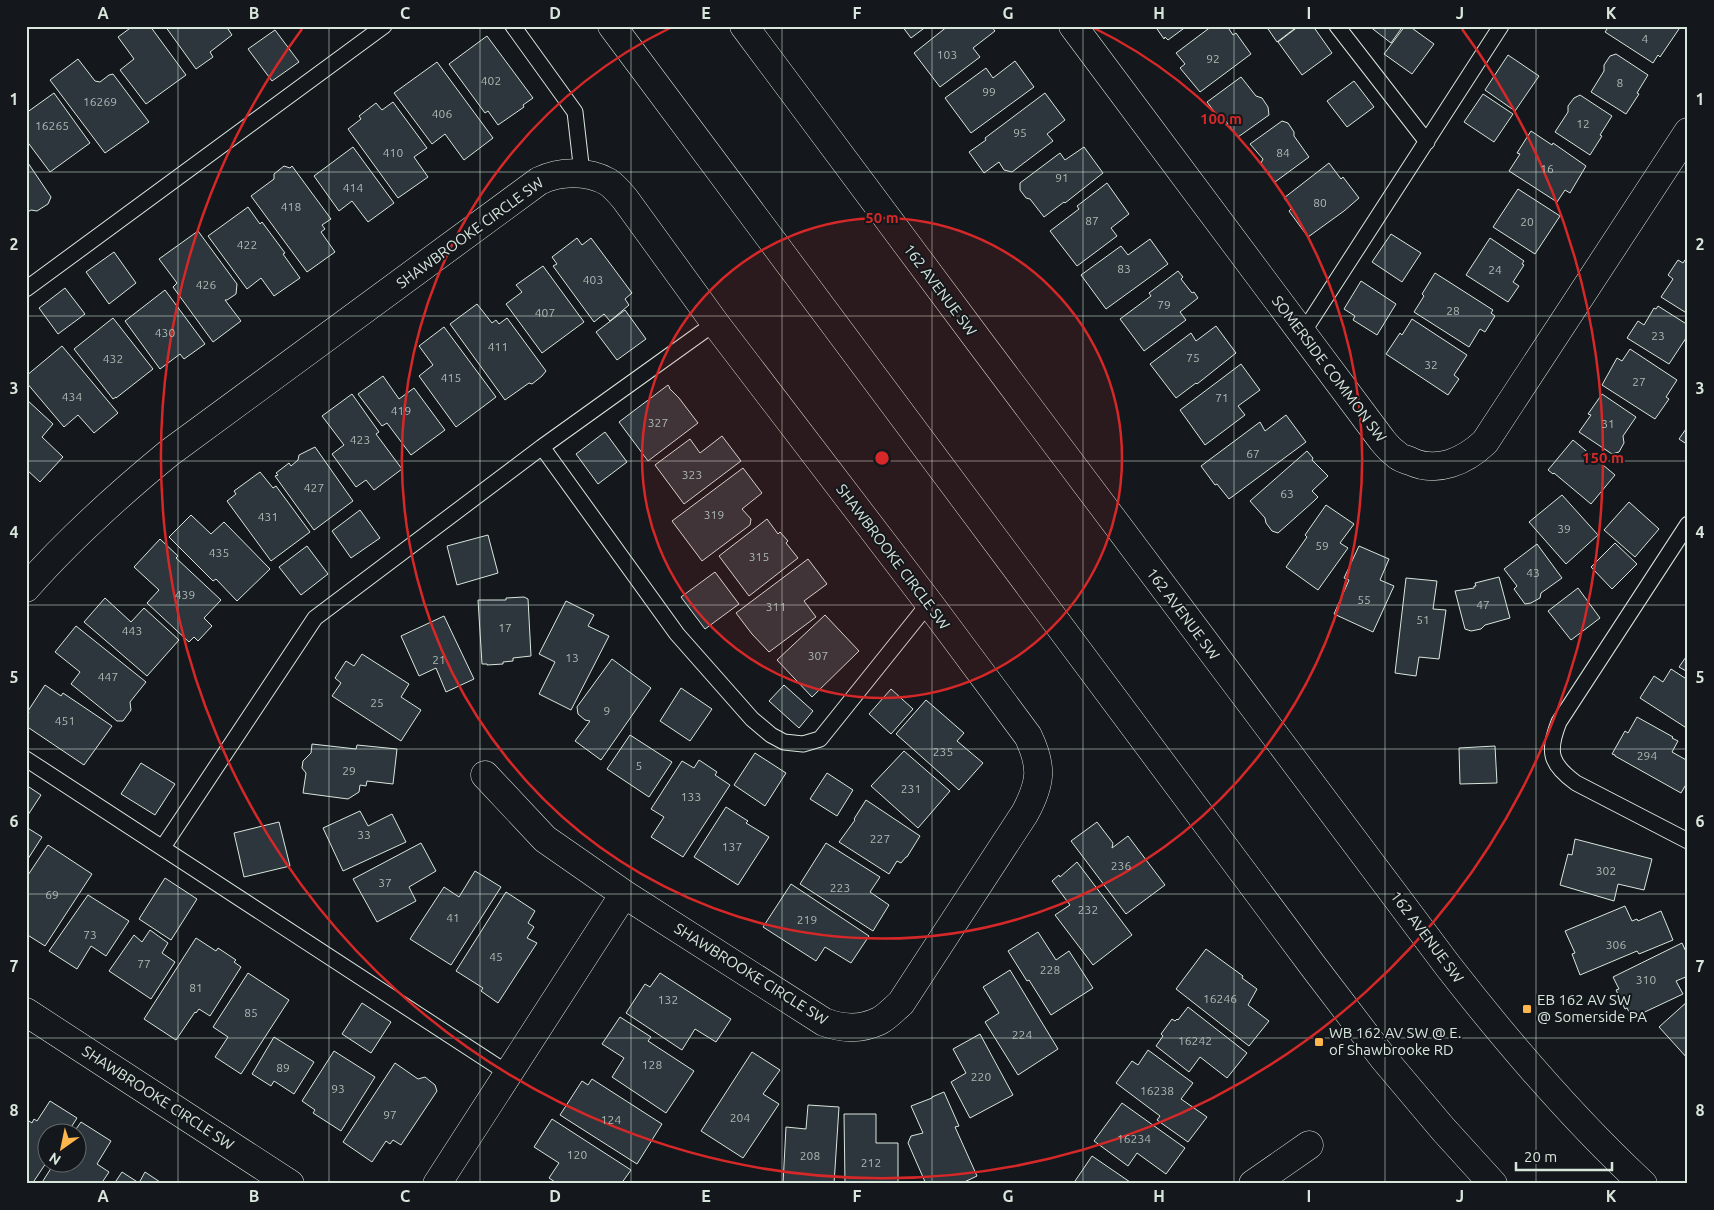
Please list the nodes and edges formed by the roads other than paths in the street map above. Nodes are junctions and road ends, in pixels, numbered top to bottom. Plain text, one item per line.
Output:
1 (384, 26) edge
2 (513, 26) edge
3 (612, 26) edge
4 (744, 26) edge
5 (1072, 26) edge
6 (1337, 26) edge
7 (1501, 26) edge
8 (1688, 132) edge
9 (1427, 142) junction
10 (582, 173) junction
11 (26, 289) edge
12 (715, 323) junction
13 (1302, 334) junction
14 (542, 447) junction
15 (1688, 524) edge
16 (26, 588) edge
17 (929, 603) junction
18 (26, 759) edge
19 (485, 775) dead end
20 (1688, 841) edge
21 (163, 847) junction
22 (624, 894) junction
23 (26, 1012) edge
24 (509, 1074) junction
25 (1310, 1144) dead end
26 (290, 1184) edge
27 (437, 1184) edge
28 (1253, 1184) edge
29 (1492, 1184) edge
30 (1643, 1184) edge

1 - 11 lane
2 - 10 lane
3 - 29 street
4 - 30 street, 162 AVENUE SW
5 - 13 street, SOMERSIDE COMMON SW
6 - 9 lane
7 - 9 lane
8 - 13 street, SOMERSIDE COMMON SW
9 - 13 lane
10 - 12 street, SHAWBROOKE CIRCLE SW
10 - 16 street, SHAWBROOKE CIRCLE SW
12 - 14 lane
12 - 17 street, SHAWBROOKE CIRCLE SW
14 - 17 lane
14 - 21 lane
15 - 20 lane
17 - 22 street, SHAWBROOKE CIRCLE SW
18 - 21 lane
19 - 22 street, SHAWBROOKE CIRCLE SW
21 - 24 lane
22 - 24 street
23 - 26 street, SHAWBROOKE CIRCLE SW
24 - 27 street
25 - 28 street

